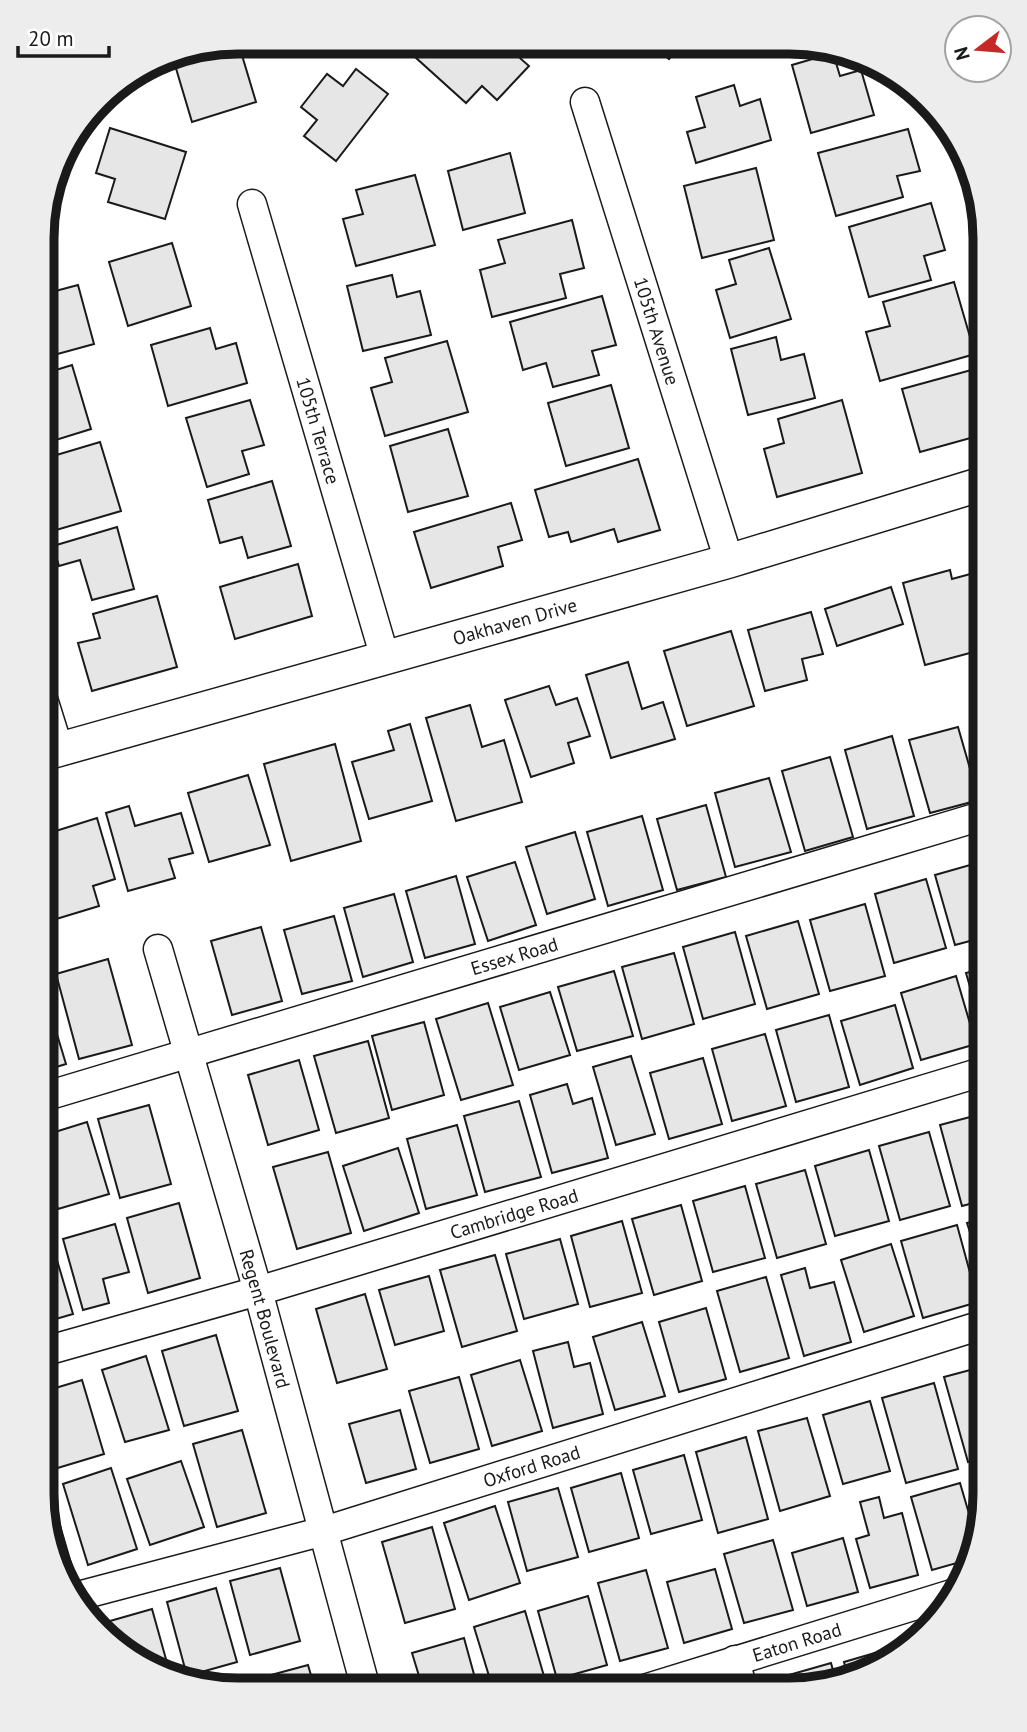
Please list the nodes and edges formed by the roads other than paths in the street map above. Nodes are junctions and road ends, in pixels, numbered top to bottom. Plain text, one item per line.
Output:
1 (585, 102) dead end
2 (252, 204) dead end
3 (973, 487) edge
4 (729, 561) junction
5 (385, 658) junction
6 (54, 751) edge
7 (973, 819) edge
8 (158, 949) dead end
9 (190, 1052) junction
10 (972, 1075) edge
11 (54, 1094) edge
12 (258, 1292) junction
13 (972, 1328) edge
14 (54, 1349) edge
15 (324, 1531) junction
16 (84, 1594) edge
17 (941, 1597) edge
18 (735, 1660) junction
19 (363, 1678) edge
20 (678, 1678) edge
21 (740, 1678) edge

1 - 4 street, 105th Avenue
2 - 5 street, 105th Terrace
3 - 4 street, Oakhaven Drive
4 - 5 street, Oakhaven Drive
5 - 6 street, Oakhaven Drive
7 - 9 street, Essex Road
8 - 9 street, Regent Boulevard
9 - 11 street, Essex Road
9 - 12 street, Regent Boulevard
10 - 12 street, Cambridge Road
12 - 14 street, Cambridge Road
12 - 15 street, Regent Boulevard
13 - 15 street, Oxford Road
15 - 16 street, Oxford Road
15 - 19 street, Regent Boulevard
17 - 18 street, Eaton Road
18 - 20 street, Eaton Road
18 - 21 street

